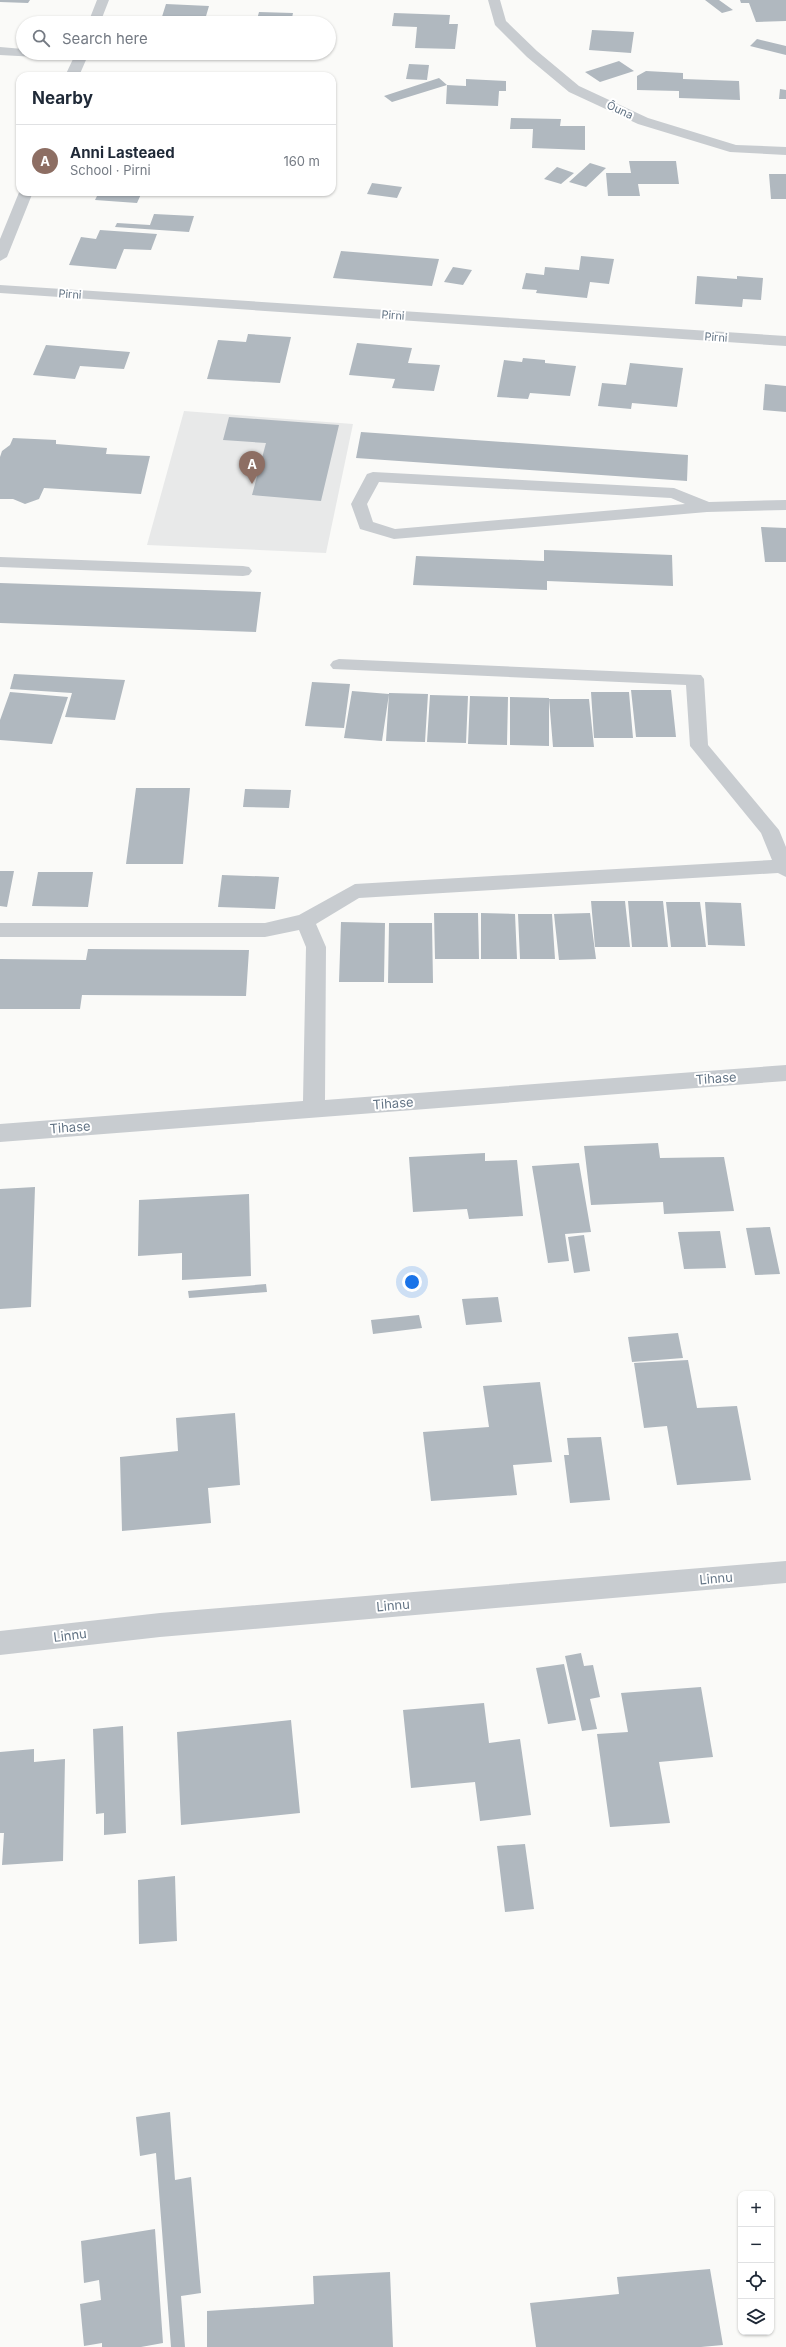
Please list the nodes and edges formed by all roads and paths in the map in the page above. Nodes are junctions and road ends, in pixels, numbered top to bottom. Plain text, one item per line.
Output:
1 (103, 0) edge
2 (494, 0) edge
3 (97, 16) edge
4 (0, 51) edge
5 (16, 52) edge
6 (79, 60) edge
7 (74, 72) edge
8 (786, 152) edge
9 (24, 196) edge
10 (0, 256) edge
11 (0, 289) edge
12 (786, 341) edge
13 (786, 505) edge
14 (708, 507) junction
15 (0, 562) edge
16 (243, 571) dead end
17 (339, 665) dead end
18 (785, 867) edge
19 (305, 921) junction
20 (0, 930) edge
21 (786, 1073) edge
22 (314, 1109) junction
23 (0, 1133) edge
24 (786, 1572) edge
25 (0, 1643) edge

1 - 3 street
2 - 8 street, Õuna
4 - 5 street
6 - 7 street
9 - 10 street
11 - 12 street, Pirni
13 - 14 street
14 - 14 street
15 - 16 street
17 - 18 street
18 - 19 street
19 - 20 street
19 - 22 street
21 - 22 street, Tihase
22 - 23 street, Tihase
24 - 25 street, Linnu

